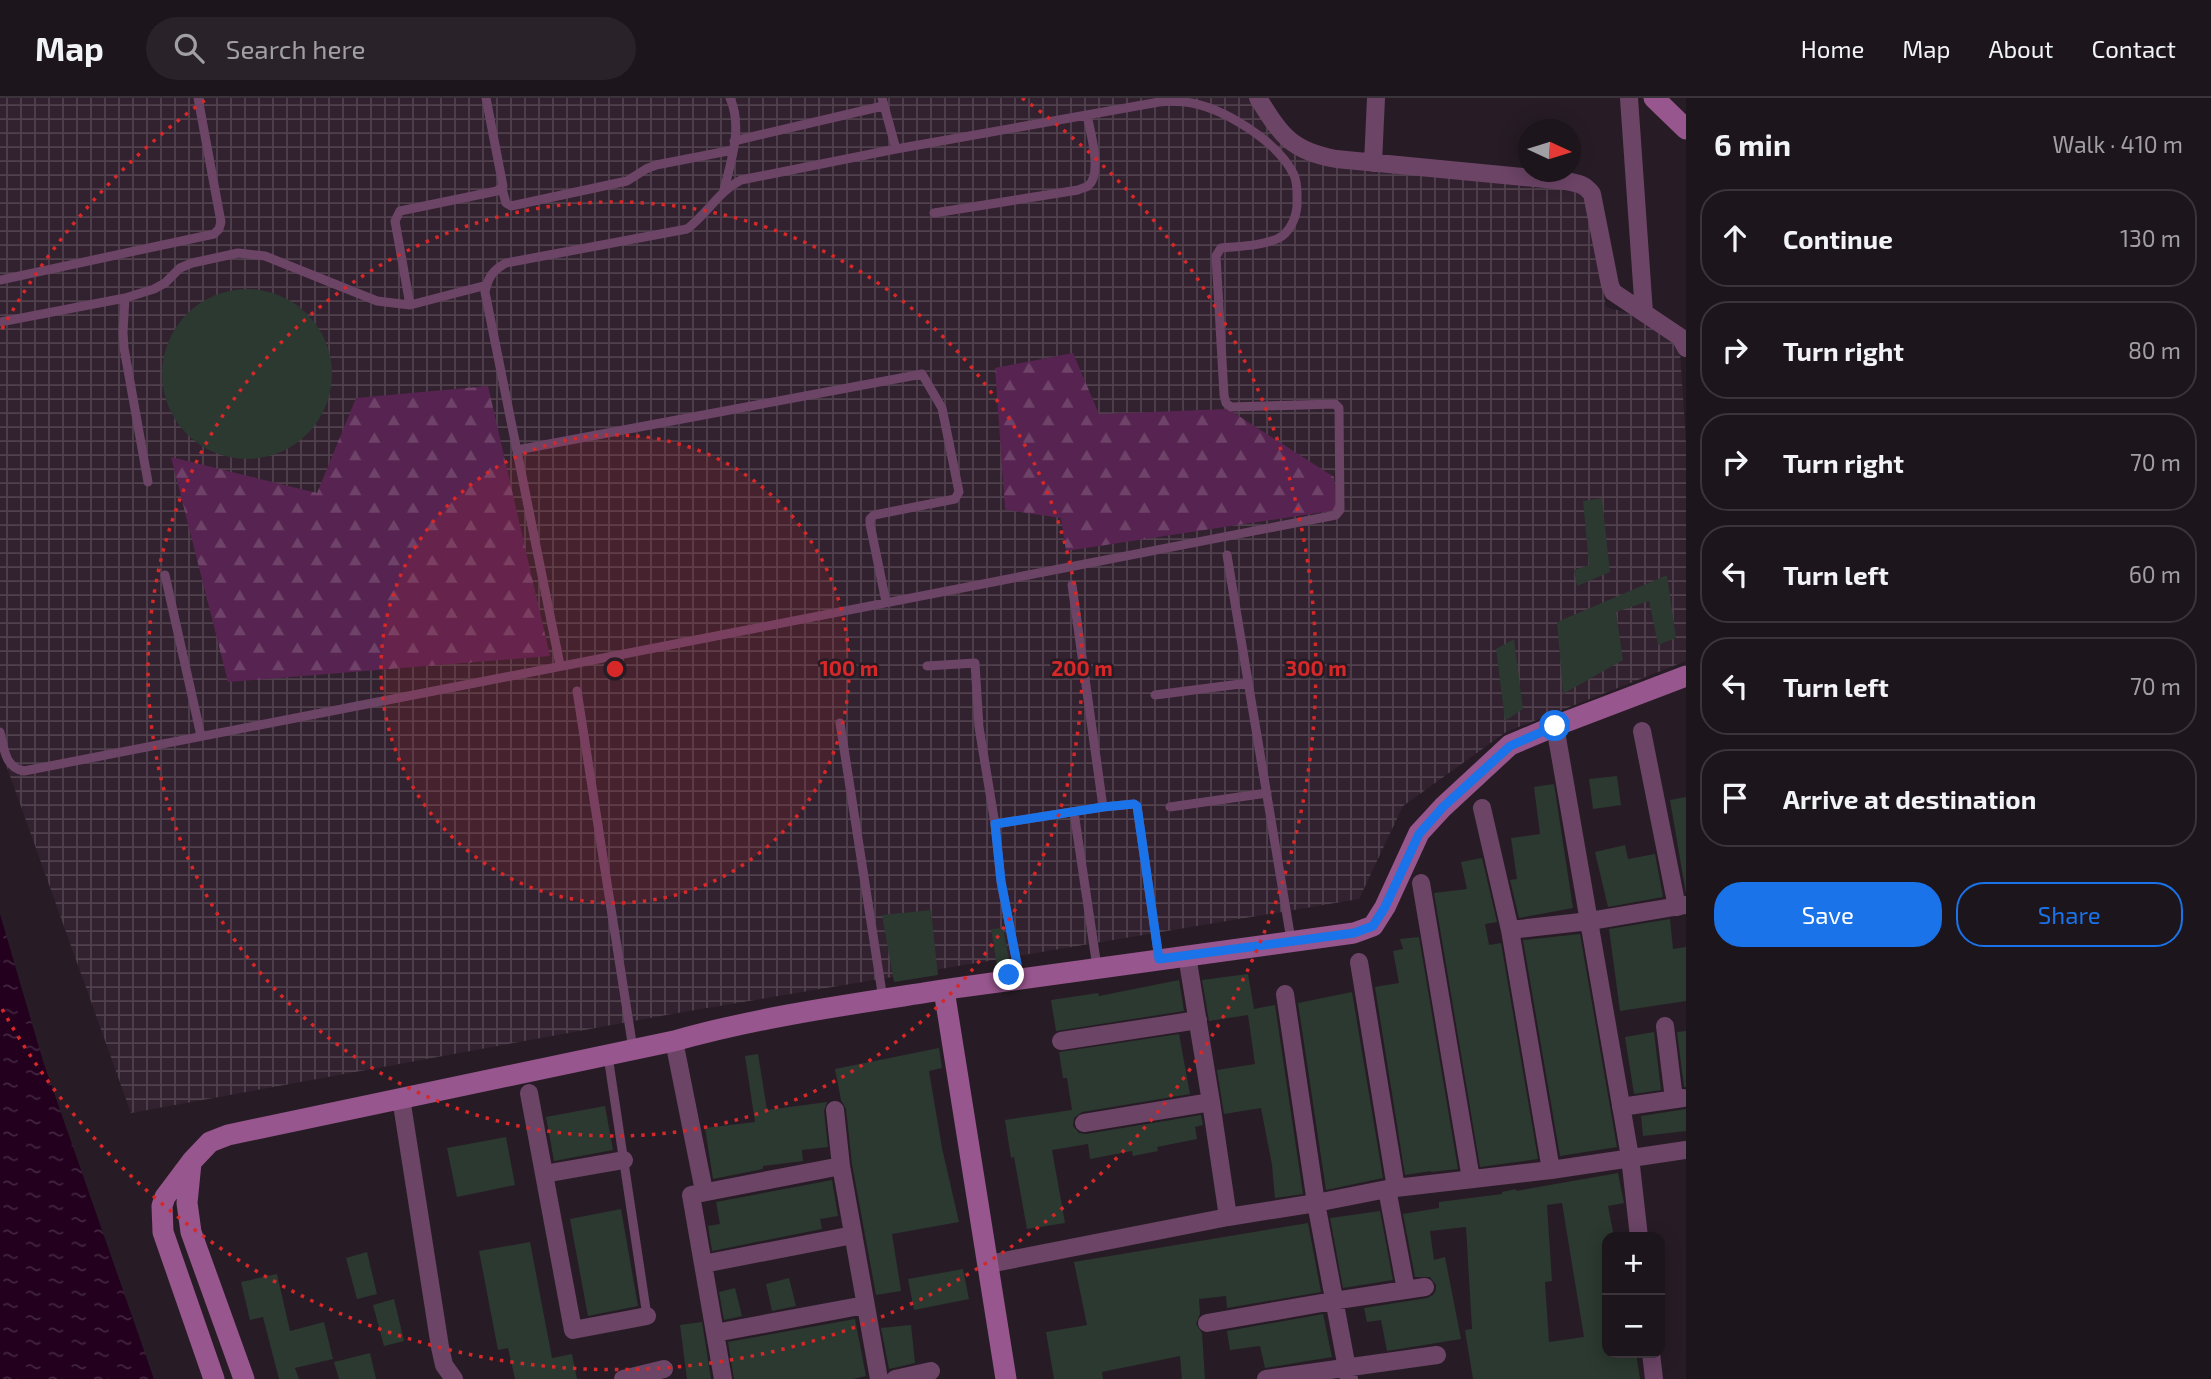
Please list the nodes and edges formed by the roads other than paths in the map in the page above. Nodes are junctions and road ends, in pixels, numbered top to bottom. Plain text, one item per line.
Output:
1 (198, 98) edge
2 (486, 98) edge
3 (730, 98) edge
4 (1258, 98) edge
5 (1376, 98) edge
6 (1629, 98) edge
7 (1654, 98) edge
8 (883, 102) edge
9 (1087, 114) junction
10 (1686, 129) edge
11 (734, 145) junction
12 (896, 149) junction
13 (1373, 163) junction
14 (502, 189) junction
15 (724, 192) junction
16 (933, 213) dead end
17 (0, 280) edge
18 (486, 285) junction
19 (125, 298) junction
20 (410, 305) junction
21 (1644, 313) junction
22 (0, 322) edge
23 (1686, 348) edge
24 (517, 450) junction
25 (148, 482) dead end
26 (1227, 555) dead end
27 (165, 575) dead end
28 (1072, 586) dead end
29 (886, 602) junction
30 (559, 665) junction
31 (928, 666) dead end
32 (1686, 676) edge
33 (1248, 683) junction
34 (578, 691) dead end
35 (1155, 695) dead end
36 (839, 723) dead end
37 (1555, 726) junction
38 (1642, 731) dead end
39 (0, 732) edge
40 (201, 736) junction
41 (1267, 793) junction
42 (1103, 807) junction
43 (1170, 807) dead end
44 (1482, 808) dead end
45 (1074, 812) junction
46 (995, 824) junction
47 (1422, 884) dead end
48 (1682, 906) edge
49 (1590, 921) junction
50 (1510, 930) junction
51 (1291, 942) junction
52 (1187, 956) junction
53 (1159, 959) junction
54 (1359, 962) dead end
55 (1097, 967) junction
56 (945, 987) junction
57 (1285, 994) dead end
58 (883, 999) junction
59 (1198, 1020) junction
60 (1665, 1026) dead end
61 (674, 1041) junction
62 (1061, 1041) dead end
63 (633, 1049) junction
64 (608, 1054) junction
65 (529, 1093) dead end
66 (401, 1098) junction
67 (1680, 1099) edge
68 (1211, 1101) junction
69 (1621, 1107) junction
70 (835, 1110) dead end
71 (1084, 1123) dead end
72 (1686, 1150) edge
73 (1630, 1157) junction
74 (624, 1160) junction
75 (192, 1161) junction
76 (841, 1166) junction
77 (1550, 1170) junction
78 (544, 1174) junction
79 (1471, 1179) junction
80 (1391, 1188) junction
81 (704, 1192) junction
82 (1316, 1203) junction
83 (1228, 1217) junction
84 (1638, 1232) edge
85 (853, 1235) junction
86 (703, 1264) junction
87 (989, 1264) junction
88 (1425, 1287) dead end
89 (1406, 1290) junction
90 (1333, 1301) junction
91 (865, 1305) junction
92 (647, 1316) joint
93 (1207, 1323) dead end
94 (715, 1333) junction
95 (1437, 1355) dead end
96 (1652, 1358) edge
97 (664, 1369) dead end
98 (931, 1371) dead end
99 (1348, 1373) edge
100 (214, 1379) edge
101 (244, 1379) edge
102 (454, 1379) edge
103 (623, 1379) edge
104 (723, 1379) edge
105 (878, 1379) edge
106 (895, 1379) edge
107 (1006, 1379) edge
108 (1266, 1379) edge
109 (1654, 1379) edge

1 - 17 lane
2 - 14 lane
3 - 11 lane
4 - 13 street
5 - 13 street
6 - 21 street
7 - 10 street
8 - 11 lane
8 - 12 lane
9 - 12 lane
9 - 16 lane
9 - 29 lane
11 - 14 lane
11 - 15 lane
12 - 15 lane
13 - 21 street
14 - 20 lane
15 - 18 lane
18 - 20 lane
18 - 24 lane
19 - 20 lane
19 - 22 lane
19 - 25 lane
21 - 23 street
24 - 29 lane
24 - 30 lane
26 - 33 lane
27 - 40 lane
28 - 42 lane
29 - 30 lane
30 - 40 lane
31 - 46 lane
32 - 37 street
33 - 35 lane
33 - 41 lane
34 - 63 lane
36 - 58 lane
37 - 49 street
37 - 51 street
38 - 48 street
39 - 40 lane
41 - 43 lane
41 - 51 lane
42 - 45 lane
42 - 53 lane
44 - 50 street
45 - 46 lane
45 - 55 lane
46 - 56 lane
47 - 79 street
48 - 49 street
49 - 50 street
49 - 69 street
50 - 77 street
51 - 52 street
52 - 53 street
52 - 59 street
53 - 55 street
54 - 80 street
55 - 56 street
56 - 58 street
56 - 87 street
57 - 82 street
58 - 61 street
59 - 62 street
59 - 68 street
60 - 67 street
61 - 63 street
61 - 81 street
63 - 64 street
64 - 66 street
64 - 74 lane
65 - 78 street
66 - 75 street
66 - 102 street
67 - 69 street
68 - 71 street
68 - 83 street
69 - 73 street
70 - 76 street
72 - 73 street
73 - 77 street
73 - 84 street
74 - 78 street
74 - 92 lane
75 - 100 street
75 - 101 street
76 - 81 street
76 - 85 street
77 - 79 street
78 - 92 street
79 - 80 street
80 - 82 street
80 - 89 street
81 - 86 street
82 - 83 street
82 - 90 street
83 - 87 street
85 - 86 street
85 - 91 street
86 - 94 street
87 - 107 street
88 - 89 street
89 - 90 street
90 - 93 street
90 - 99 street
91 - 94 street
91 - 105 street
94 - 104 street
95 - 99 street
96 - 109 street
97 - 103 street
98 - 106 street
99 - 108 street

